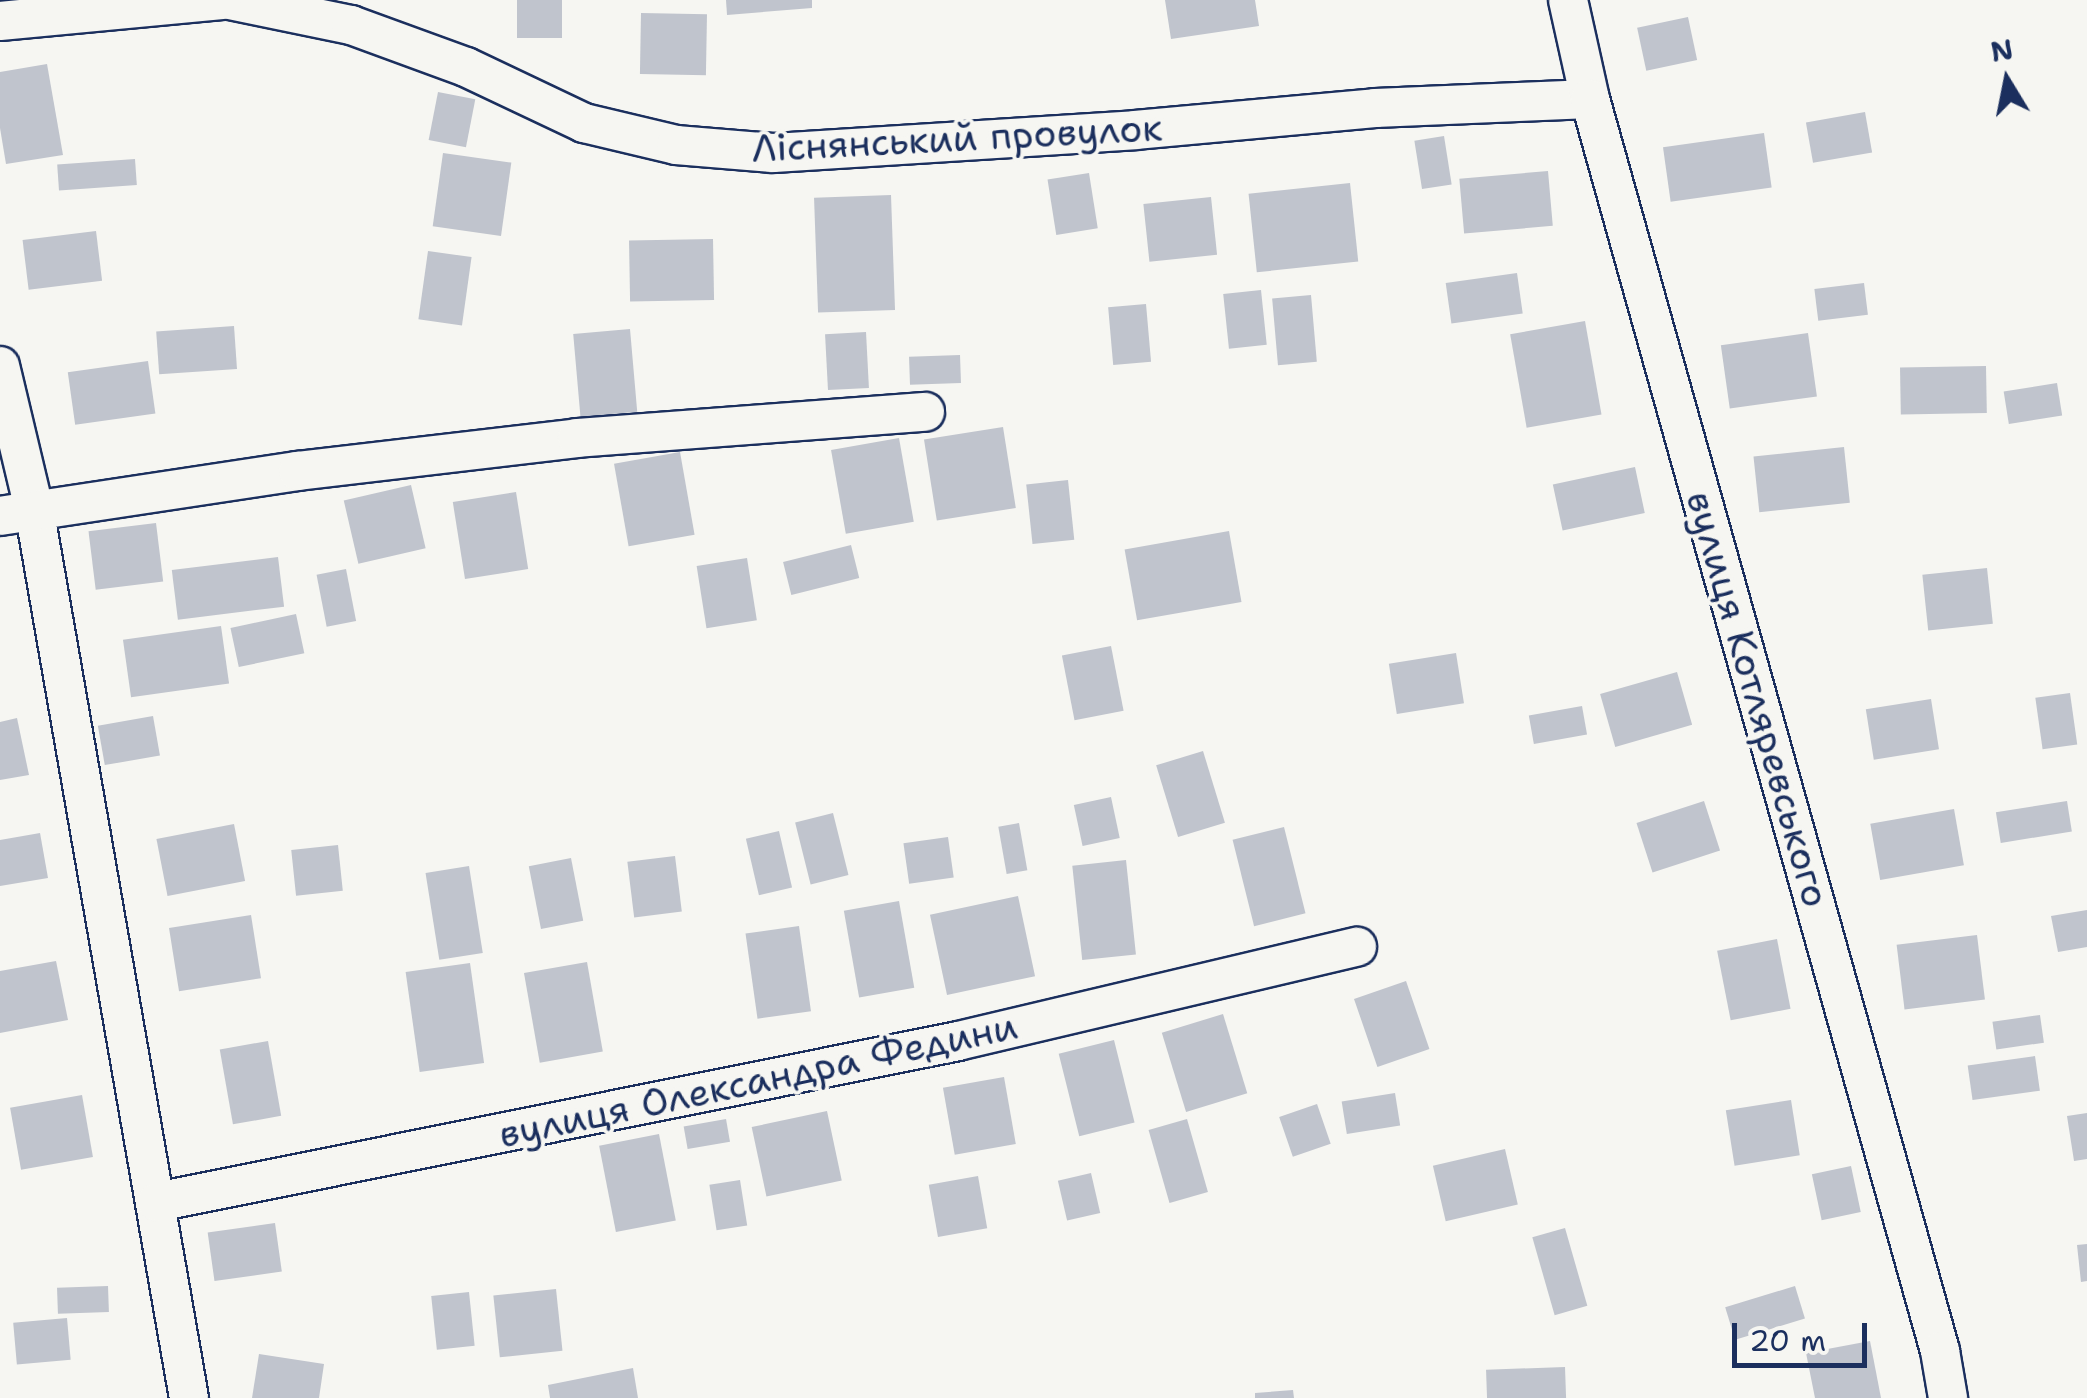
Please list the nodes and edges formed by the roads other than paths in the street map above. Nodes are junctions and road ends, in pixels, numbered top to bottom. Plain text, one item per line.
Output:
1 (226, 0) edge
2 (1568, 0) edge
3 (0, 20) edge
4 (1590, 99) junction
5 (0, 366) edge
6 (926, 412) dead end
7 (17, 512) edge
8 (1357, 947) dead end
9 (157, 1202) junction
10 (189, 1398) edge
11 (1948, 1398) edge

1 - 3 street, Ліснянський провулок
1 - 4 street, Ліснянський провулок
2 - 4 street, вулиця Котляревського
4 - 11 street, вулиця Котляревського
5 - 7 street
6 - 7 street
7 - 9 street
8 - 9 street, вулиця Олександра Федини
9 - 10 street

